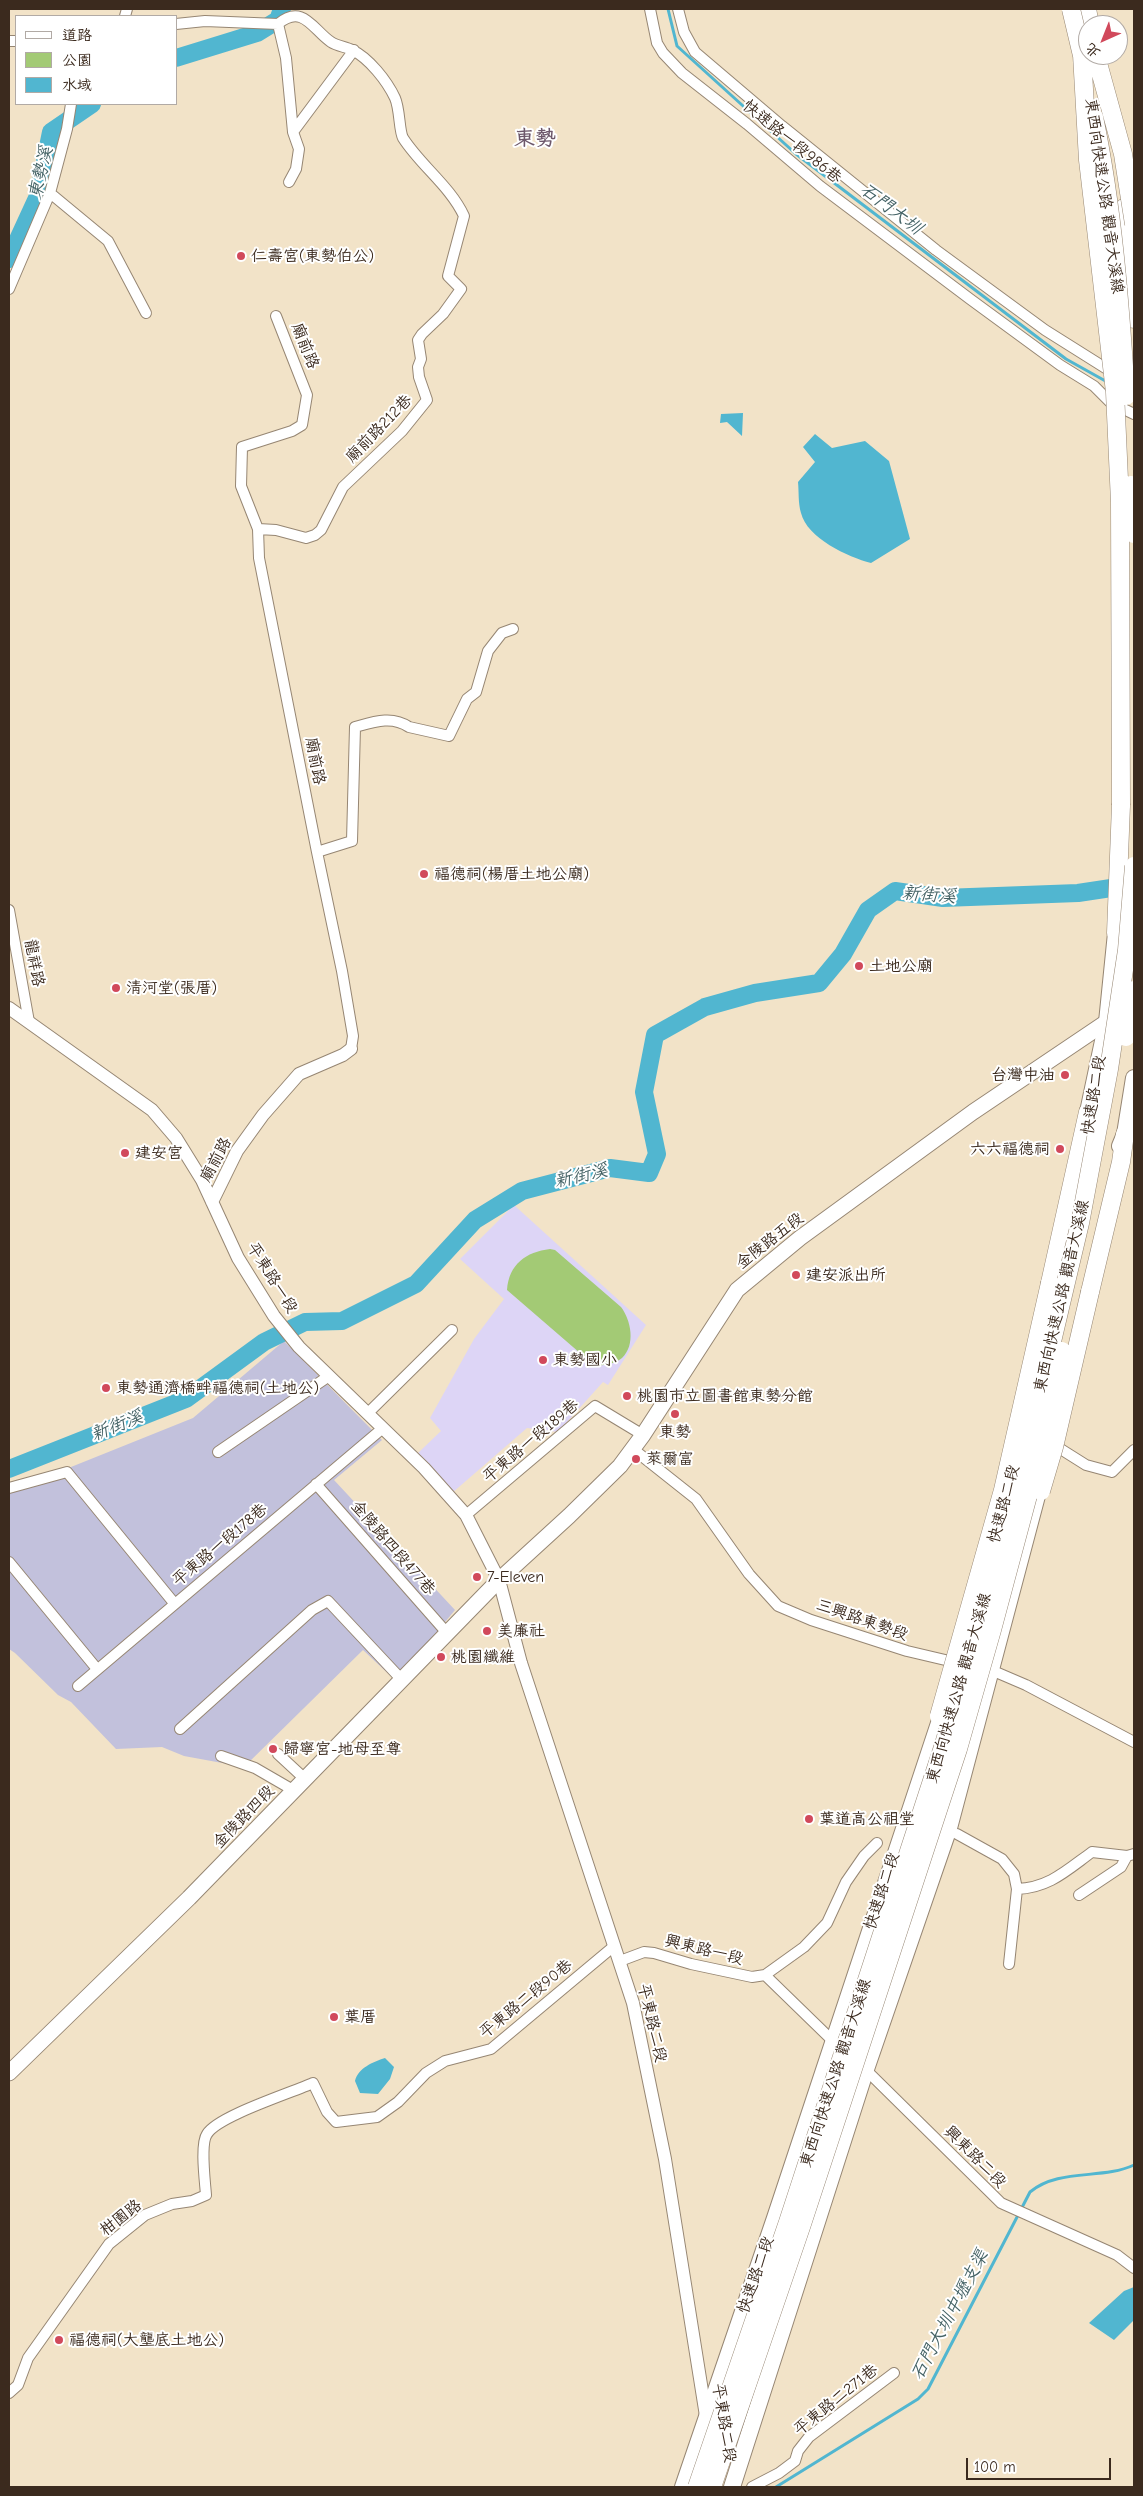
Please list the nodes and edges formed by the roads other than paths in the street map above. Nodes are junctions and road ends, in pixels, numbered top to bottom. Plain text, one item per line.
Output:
1 (650, 9) edge
2 (678, 9) edge
3 (1063, 9) edge
4 (1071, 9) edge
5 (274, 23) junction
6 (178, 24) edge
7 (1078, 25) edge
8 (354, 50) junction
9 (1091, 65) edge
10 (1092, 65) edge
11 (1093, 65) edge
12 (1094, 65) edge
13 (1104, 65) edge
14 (70, 105) edge
15 (293, 132) junction
16 (289, 182) dead end
17 (50, 193) junction
18 (1134, 224) edge
19 (1134, 247) edge
20 (9, 289) edge
21 (146, 313) dead end
22 (276, 316) dead end
23 (1134, 319) edge
24 (1122, 380) edge
25 (1123, 407) edge
26 (258, 529) junction
27 (1134, 534) edge
28 (513, 629) dead end
29 (317, 852) junction
30 (1126, 875) edge
31 (9, 910) edge
32 (1116, 932) joint
33 (1134, 990) edge
34 (1134, 1001) edge
35 (9, 1008) edge
36 (29, 1022) junction
37 (1107, 1022) junction
38 (350, 1049) joint
39 (1134, 1078) edge
40 (1088, 1112) junction
41 (1125, 1134) junction
42 (212, 1202) junction
43 (452, 1330) dead end
44 (329, 1376) junction
45 (368, 1413) junction
46 (383, 1428) junction
47 (642, 1435) junction
48 (1059, 1448) dead end
49 (633, 1449) junction
50 (1134, 1450) edge
51 (218, 1452) dead end
52 (316, 1484) junction
53 (9, 1488) edge
54 (466, 1515) junction
55 (9, 1562) edge
56 (499, 1580) junction
57 (174, 1603) junction
58 (447, 1633) junction
59 (959, 1664) junction
60 (96, 1669) junction
61 (992, 1672) junction
62 (402, 1680) junction
63 (78, 1686) dead end
64 (180, 1729) dead end
65 (1134, 1742) edge
66 (278, 1754) dead end
67 (221, 1756) dead end
68 (305, 1779) junction
69 (293, 1790) junction
70 (957, 1834) dead end
71 (877, 1843) dead end
72 (1130, 1855) edge
73 (1017, 1889) junction
74 (1079, 1895) dead end
75 (899, 1904) junction
76 (613, 1947) junction
77 (620, 1961) junction
78 (1008, 1964) dead end
79 (765, 1975) junction
80 (833, 2041) junction
81 (866, 2069) junction
82 (9, 2073) edge
83 (313, 2084) joint
84 (1134, 2268) edge
85 (894, 2373) dead end
86 (9, 2393) edge
87 (707, 2419) junction
88 (683, 2487) edge
89 (697, 2487) edge
90 (712, 2487) edge
91 (717, 2487) edge
92 (732, 2487) edge
93 (752, 2487) edge

1 - 25 street, 快速路一段986巷
2 - 24 street, 快速路一段986巷
3 - 24 main road
4 - 7 highway, 東西向快速公路 觀音大溪線, bridge
5 - 6 street
5 - 8 street, 廟前路212巷
5 - 15 street
8 - 15 street
8 - 26 street, 廟前路212巷
9 - 30 highway, bridge
10 - 27 highway, 東西向快速公路 觀音大溪線, bridge
11 - 23 highway, 東西向快速公路 觀音大溪線, bridge
12 - 18 highway, bridge
13 - 19 main road
14 - 17 street
15 - 16 street
17 - 20 street
17 - 21 street
22 - 26 street, 廟前路
24 - 25 main road, bridge
25 - 30 main road
26 - 29 street, 廟前路
28 - 29 street
29 - 38 street, 廟前路
30 - 32 highway
30 - 75 highway, 東西向快速公路 觀音大溪線, bridge
31 - 36 street, 龍祥路
32 - 37 main road, 快速路二段
33 - 75 highway, 東西向快速公路 觀音大溪線, bridge
34 - 37 main road, 金陵路五段
35 - 36 street, 平東路一段
36 - 42 street, 平東路一段
37 - 40 main road, 快速路二段
37 - 47 main road, 金陵路五段
38 - 42 street, 廟前路
39 - 41 main road, 快速路二段
40 - 59 main road, 快速路二段
40 - 75 highway, bridge
41 - 61 main road, 快速路二段
41 - 75 highway, bridge
42 - 44 street, 平東路一段
43 - 45 street
44 - 45 street, 平東路一段
44 - 51 street
45 - 46 street, 平東路一段
46 - 52 street, 平東路一段178巷
46 - 54 street, 平東路一段
47 - 49 main road, 金陵路五段
47 - 54 street, 平東路一段189巷
48 - 50 street
49 - 56 main road, 金陵路五段
49 - 59 street, 三興路東勢段
52 - 57 street, 平東路一段178巷
52 - 58 street, 金陵路四段477巷
53 - 57 street
54 - 56 street, 平東路一段
55 - 60 street
56 - 58 main road, 金陵路四段
56 - 76 street, 平東路二段
57 - 60 street, 平東路一段178巷
58 - 62 main road, 金陵路四段
59 - 61 street, 三興路東勢段
59 - 80 main road, 快速路二段
60 - 63 street, 平東路一段178巷
61 - 65 street, 三興路東勢段
61 - 81 main road, 快速路二段
62 - 64 street
62 - 68 main road, 金陵路四段
66 - 68 street
67 - 69 street
68 - 69 main road, 金陵路四段
69 - 82 main road, 金陵路四段
70 - 73 street
71 - 79 street
72 - 73 street
72 - 74 street
73 - 78 street
75 - 89 highway, 東西向快速公路 觀音大溪線, bridge
75 - 90 highway, 東西向快速公路 觀音大溪線, bridge
76 - 77 street, 平東路二段
76 - 83 street, 平東路二段90巷
77 - 79 street, 興東路一段
77 - 87 street, 平東路二段
79 - 80 street
80 - 81 street
80 - 87 main road, 快速路二段
81 - 84 street, 興東路二段
81 - 92 main road, 快速路二段
83 - 86 street, 柑園路
85 - 93 street, 平東路二271巷
87 - 88 main road, 快速路二段
87 - 91 street, 平東路二段

